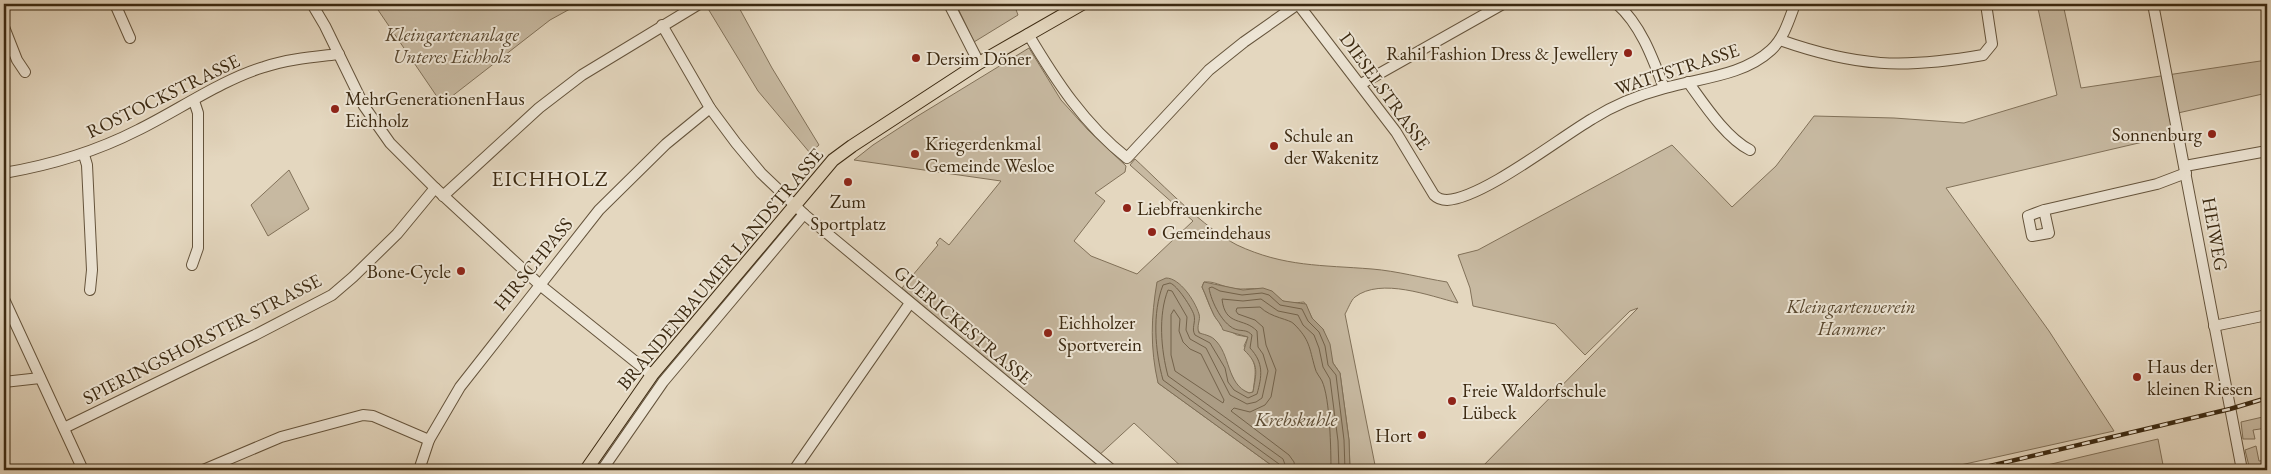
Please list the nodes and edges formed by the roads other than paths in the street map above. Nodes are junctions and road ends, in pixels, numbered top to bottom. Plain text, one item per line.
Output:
1 (116, 4) edge
2 (312, 4) edge
3 (699, 4) edge
4 (950, 4) edge
5 (1082, 4) edge
6 (1298, 4) edge
7 (1503, 4) edge
8 (1795, 4) edge
9 (1986, 4) edge
10 (2153, 4) edge
11 (1622, 5) edge
12 (662, 25) junction
13 (4, 27) edge
14 (1028, 34) junction
15 (130, 38) dead end
16 (1780, 40) junction
17 (339, 54) junction
18 (979, 63) junction
19 (25, 72) dead end
20 (1688, 82) junction
21 (1361, 84) junction
22 (1664, 88) junction
23 (194, 101) junction
24 (710, 108) junction
25 (1750, 150) dead end
26 (2267, 151) edge
27 (84, 154) junction
28 (2186, 170) junction
29 (4, 174) edge
30 (435, 188) junction
31 (443, 196) junction
32 (1442, 200) joint
33 (794, 204) junction
34 (2044, 210) dead end
35 (804, 214) junction
36 (192, 265) dead end
37 (540, 285) junction
38 (90, 290) dead end
39 (4, 299) edge
40 (910, 304) junction
41 (2267, 315) edge
42 (2214, 326) junction
43 (652, 375) junction
44 (40, 378) junction
45 (4, 382) edge
46 (64, 428) junction
47 (429, 440) junction
48 (83, 470) edge
49 (203, 470) edge
50 (419, 470) edge
51 (586, 470) edge
52 (602, 470) edge
53 (794, 470) edge
54 (1112, 470) edge
55 (2242, 470) edge

1 - 15 street
2 - 17 street
3 - 12 street
4 - 18 street
5 - 14 main road, BRANDENBAUMER LANDSTRASSE
6 - 14 street
6 - 21 street, DIESELSTRASSE
7 - 21 street
8 - 16 street, WATTSTRASSE
9 - 16 street
10 - 28 street, HEIWEG
11 - 22 street
12 - 24 street, GUERICKESTRASSE
12 - 31 street
13 - 19 street
14 - 18 main road, BRANDENBAUMER LANDSTRASSE
16 - 20 street, WATTSTRASSE
17 - 23 street, ROSTOCKSTRASSE
17 - 30 street
18 - 33 main road, BRANDENBAUMER LANDSTRASSE
20 - 22 street, WATTSTRASSE
20 - 25 street
21 - 32 street, DIESELSTRASSE
22 - 32 street, WATTSTRASSE
23 - 27 street, ROSTOCKSTRASSE
23 - 36 street
24 - 33 street, GUERICKESTRASSE
24 - 37 street, HIRSCHPASS
26 - 28 street
27 - 29 street, ROSTOCKSTRASSE
27 - 38 street
28 - 34 street
28 - 42 street, HEIWEG
30 - 31 street
30 - 46 street, SPIERINGSHORSTER STRASSE
31 - 37 street
33 - 35 street, GUERICKESTRASSE
33 - 43 main road, BRANDENBAUMER LANDSTRASSE
35 - 40 street, GUERICKESTRASSE
35 - 52 street, BRANDENBAUMER LANDSTRASSE
37 - 43 street
37 - 47 street, HIRSCHPASS
39 - 44 street
40 - 53 street
40 - 54 street, GUERICKESTRASSE
41 - 42 street
42 - 55 street, HEIWEG
43 - 51 main road, BRANDENBAUMER LANDSTRASSE
44 - 45 street
44 - 46 street
46 - 48 street
47 - 49 street
47 - 50 street, HIRSCHPASS

